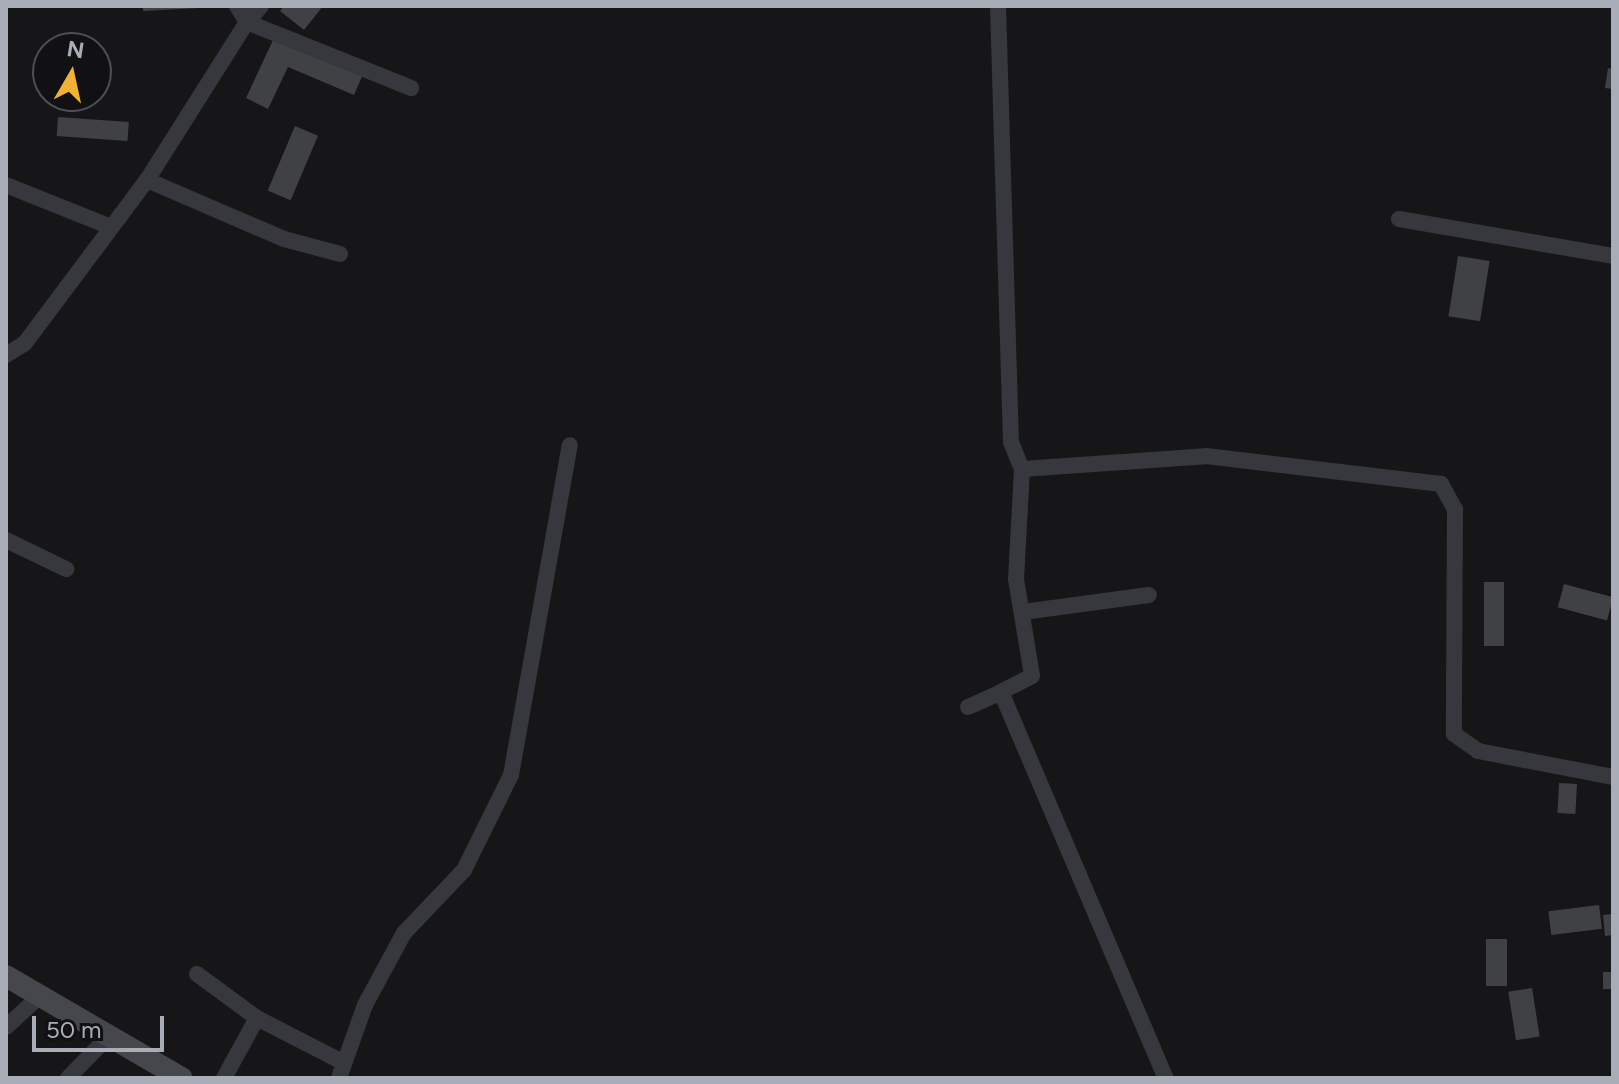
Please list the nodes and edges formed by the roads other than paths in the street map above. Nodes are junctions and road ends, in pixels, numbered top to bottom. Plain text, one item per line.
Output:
1 (237, 6) edge
2 (261, 6) edge
3 (998, 6) edge
4 (247, 22) junction
5 (411, 88) dead end
6 (147, 180) junction
7 (6, 185) edge
8 (1399, 219) dead end
9 (111, 227) junction
10 (340, 254) dead end
11 (1613, 256) edge
12 (6, 355) edge
13 (570, 445) dead end
14 (1022, 469) junction
15 (6, 540) edge
16 (66, 569) dead end
17 (1149, 595) dead end
18 (1023, 612) junction
19 (1001, 692) junction
20 (968, 707) dead end
21 (1613, 777) edge
22 (197, 974) dead end
23 (6, 976) edge
24 (40, 996) junction
25 (257, 1018) junction
26 (6, 1027) edge
27 (109, 1036) junction
28 (342, 1070) edge
29 (68, 1078) edge
30 (181, 1078) edge
31 (224, 1078) edge
32 (1166, 1078) edge

1 - 4 street
2 - 4 street
3 - 14 street
4 - 5 street
4 - 6 street
6 - 9 street
6 - 10 street
7 - 9 street
8 - 11 street
9 - 12 street
13 - 28 street
14 - 18 street
14 - 21 street
15 - 16 street
17 - 18 street
18 - 19 street
19 - 20 street
19 - 32 street
22 - 25 street
23 - 24 street
24 - 26 street
24 - 27 street
25 - 28 street
25 - 31 street
27 - 29 street
27 - 30 street

